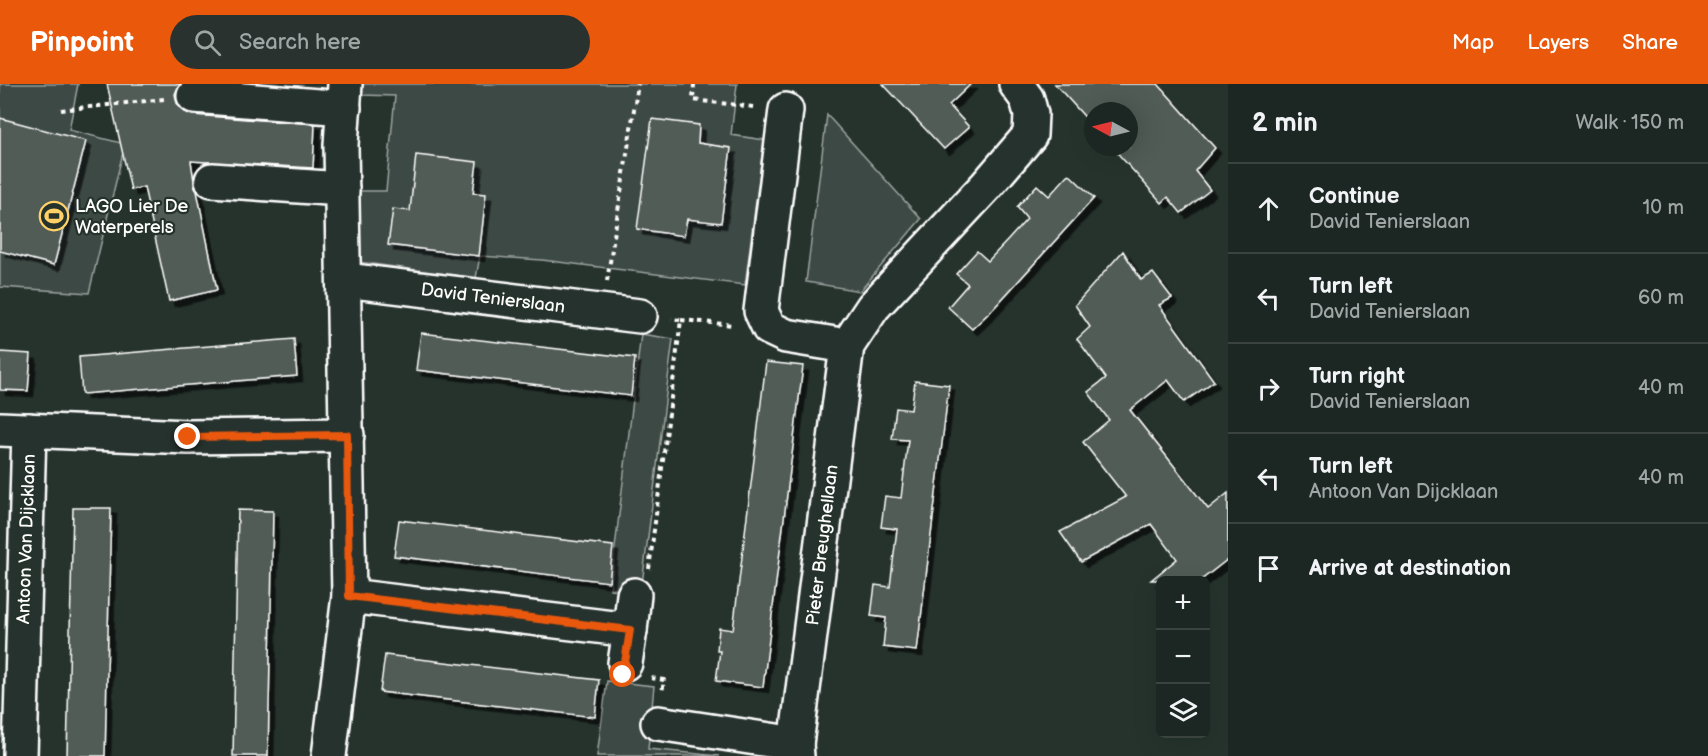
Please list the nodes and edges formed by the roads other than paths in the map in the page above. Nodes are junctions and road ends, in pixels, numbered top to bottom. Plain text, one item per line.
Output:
1 (1016, 84) edge
2 (194, 96) road end
3 (345, 96) edge
4 (786, 110) road end
5 (212, 180) dead end
6 (342, 189) junction
7 (345, 280) junction
8 (640, 316) road end
9 (847, 346) junction
10 (15, 429) edge
11 (347, 435) junction
12 (634, 595) road end
13 (349, 596) junction
14 (630, 630) junction
15 (625, 663) road end
16 (658, 723) road end
17 (797, 750) edge
18 (20, 756) edge
19 (329, 756) edge

1 - 9 street, Pieter Breughellaan
2 - 3 street
3 - 6 street
4 - 9 street
5 - 6 street
6 - 7 street
7 - 8 street, David Tenierslaan
7 - 11 street
9 - 17 street, Pieter Breughellaan
10 - 11 street, Antoon Van Dijcklaan
10 - 18 street, Antoon Van Dijcklaan
11 - 13 street
12 - 14 street
13 - 14 street
13 - 19 street
14 - 15 street
16 - 17 street, Pieter Breughellaan

